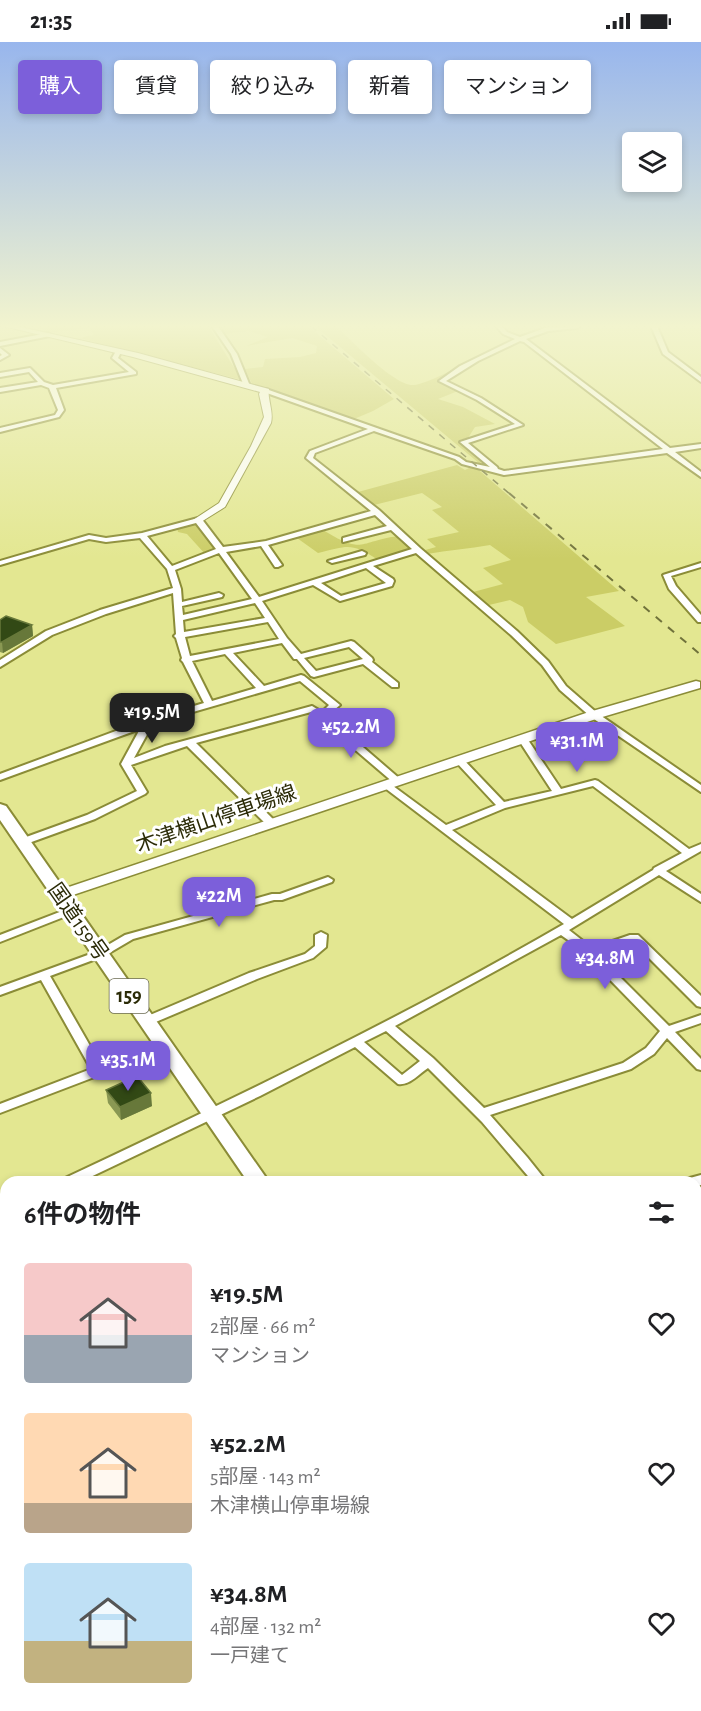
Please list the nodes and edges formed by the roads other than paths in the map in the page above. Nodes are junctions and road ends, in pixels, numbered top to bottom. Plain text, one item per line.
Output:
1 (59, 404) edge
2 (265, 404) edge
3 (303, 404) edge
4 (487, 404) edge
5 (607, 404) edge
6 (374, 429) junction
7 (0, 430) edge
8 (701, 446) edge
9 (671, 450) junction
10 (499, 472) junction
11 (701, 475) edge
12 (376, 512) junction
13 (198, 520) junction
14 (392, 527) junction
15 (142, 535) junction
16 (346, 540) dead end
17 (263, 543) junction
18 (221, 550) junction
19 (417, 550) junction
20 (362, 553) dead end
21 (0, 563) edge
22 (278, 565) dead end
23 (701, 565) edge
24 (368, 566) junction
25 (171, 570) junction
26 (348, 572) junction
27 (314, 582) junction
28 (177, 589) junction
29 (219, 595) dead end
30 (257, 600) junction
31 (178, 604) junction
32 (179, 618) junction
33 (271, 619) junction
34 (701, 620) edge
35 (178, 636) junction
36 (284, 640) junction
37 (227, 651) junction
38 (297, 657) junction
39 (185, 660) junction
40 (365, 661) junction
41 (0, 664) edge
42 (314, 674) junction
43 (301, 678) junction
44 (395, 685) dead end
45 (698, 685) edge
46 (262, 689) junction
47 (209, 704) junction
48 (594, 715) junction
49 (322, 716) junction
50 (143, 724) junction
51 (523, 739) junction
52 (189, 742) junction
53 (459, 760) junction
54 (126, 764) junction
55 (0, 777) edge
56 (391, 783) junction
57 (701, 789) edge
58 (558, 792) junction
59 (502, 807) junction
60 (0, 809) edge
61 (271, 822) junction
62 (445, 829) junction
63 (22, 842) junction
64 (701, 848) edge
65 (689, 854) junction
66 (657, 870) junction
67 (328, 880) dead end
68 (59, 895) junction
69 (701, 899) edge
70 (70, 911) junction
71 (566, 927) junction
72 (321, 935) dead end
73 (0, 939) edge
74 (589, 953) junction
75 (100, 954) junction
76 (44, 975) junction
77 (0, 991) edge
78 (701, 1003) edge
79 (701, 1019) edge
80 (147, 1021) junction
81 (386, 1025) junction
82 (666, 1030) junction
83 (356, 1042) junction
84 (164, 1046) junction
85 (429, 1060) junction
86 (701, 1066) edge
87 (99, 1071) junction
88 (0, 1109) edge
89 (482, 1113) junction
90 (212, 1115) junction
91 (81, 1176) edge
92 (255, 1176) edge
93 (536, 1176) edge

1 - 7 street
2 - 13 street
3 - 6 street
4 - 10 street
5 - 9 street
6 - 10 street
6 - 12 street
8 - 9 street
9 - 10 street
9 - 11 street
12 - 14 street
12 - 17 street
13 - 15 street
13 - 18 street
14 - 16 street
14 - 19 street
15 - 21 street
15 - 25 street
17 - 18 street
17 - 22 street
18 - 25 street
18 - 30 street
19 - 24 street
19 - 48 street
20 - 26 street
23 - 34 street
24 - 26 street
24 - 27 street
25 - 28 street
26 - 27 street
27 - 30 street
28 - 31 street
28 - 41 street
29 - 31 street
30 - 32 street
30 - 33 street
31 - 32 street
32 - 35 street
33 - 35 street
33 - 36 street
35 - 39 street
36 - 37 street
36 - 38 street
37 - 39 street
37 - 46 street
38 - 40 street
38 - 42 street
39 - 47 street
40 - 42 street
40 - 44 street
42 - 43 street
43 - 46 street
43 - 49 street
45 - 48 main road, 木津横山停車場線
46 - 47 street
47 - 50 street
48 - 51 main road, 木津横山停車場線
48 - 57 street
49 - 52 street
49 - 56 street
50 - 54 street
50 - 55 street
51 - 53 main road, 木津横山停車場線
51 - 58 street
52 - 54 street
52 - 61 street
53 - 56 main road, 木津横山停車場線
53 - 59 street
54 - 63 street
56 - 61 main road, 木津横山停車場線
56 - 62 street
58 - 59 street
58 - 65 street
59 - 62 street
60 - 63 highway, 国道159号 / 159
61 - 68 main road, 木津横山停車場線
62 - 71 street
63 - 68 highway, 国道159号 / 159
64 - 65 street
65 - 66 street
66 - 69 street
66 - 71 street
67 - 75 street
68 - 70 highway, 国道159号 / 159
70 - 73 street
70 - 75 highway, 国道159号 / 159
71 - 74 street
71 - 81 street
72 - 80 street
74 - 78 street
74 - 82 street
75 - 76 street
75 - 80 highway, 国道159号 / 159
76 - 77 street
76 - 87 street
79 - 82 street
80 - 84 highway, 国道159号 / 159
81 - 83 street
81 - 85 street
82 - 86 street
82 - 89 street
83 - 85 street
83 - 90 street
84 - 87 street
84 - 90 highway, 国道159号 / 159
85 - 89 street
87 - 88 street
89 - 93 street
90 - 91 street
90 - 92 highway, 国道159号 / 159

